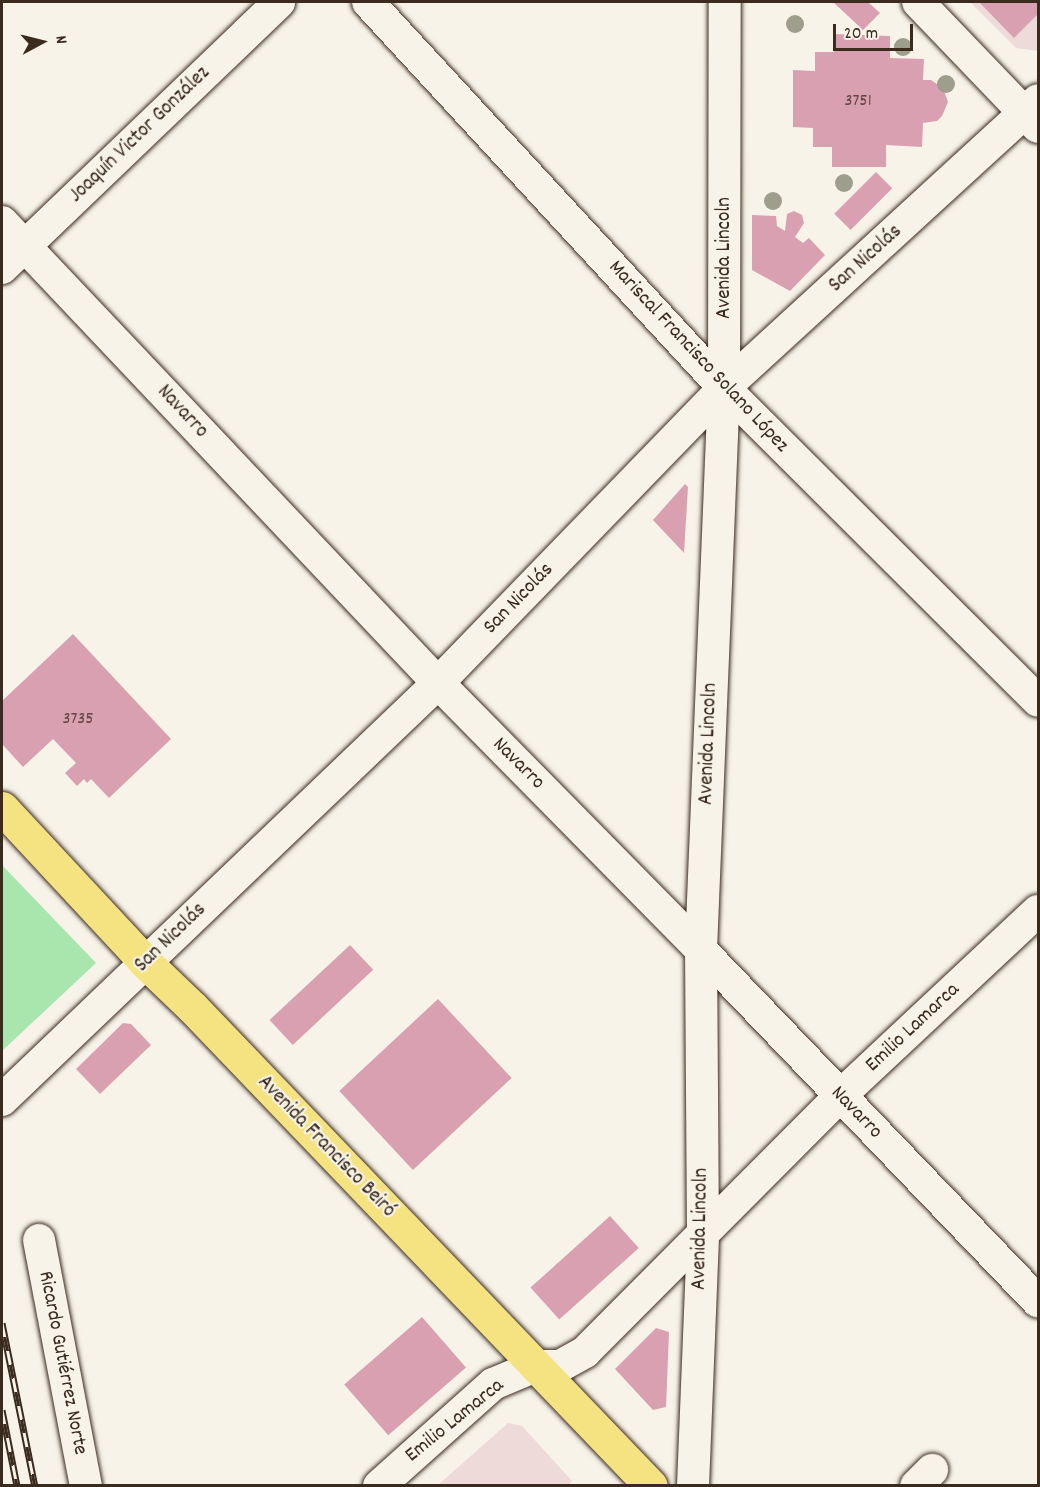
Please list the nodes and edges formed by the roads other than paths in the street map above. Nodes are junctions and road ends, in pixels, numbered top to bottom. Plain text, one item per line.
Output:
1 (279, 2) edge
2 (368, 2) edge
3 (725, 2) edge
4 (918, 2) edge
5 (1034, 114) edge
6 (2, 222) edge
7 (24, 245) junction
8 (2, 268) edge
9 (724, 388) junction
10 (438, 683) junction
11 (1038, 701) edge
12 (2, 808) edge
13 (1038, 911) edge
14 (701, 950) junction
15 (145, 962) junction
16 (840, 1096) junction
17 (2, 1100) edge
18 (702, 1235) junction
19 (39, 1240) dead end
20 (1038, 1302) edge
21 (536, 1366) junction
22 (86, 1485) edge
23 (379, 1485) edge
24 (651, 1485) edge
25 (693, 1485) edge

1 - 7 street, Joaquín Victor González
2 - 9 street, Mariscal Francisco Solano López
3 - 9 street, Avenida Lincoln
4 - 5 street
5 - 9 street, San Nicolás
6 - 7 street, Navarro
7 - 8 street, Joaquín Victor González
7 - 10 street, Navarro
9 - 10 street, San Nicolás
9 - 11 street, Mariscal Francisco Solano López
9 - 14 street, Avenida Lincoln
10 - 14 street, Navarro
10 - 15 street, San Nicolás
12 - 15 main road, Avenida Francisco Beiró
13 - 16 street, Emilio Lamarca
14 - 16 street, Navarro
14 - 18 street, Avenida Lincoln
15 - 17 street, San Nicolás
15 - 21 main road, Avenida Francisco Beiró
16 - 18 street, Emilio Lamarca
16 - 20 street, Navarro
18 - 21 street, Emilio Lamarca
18 - 25 street, Avenida Lincoln
19 - 22 street, Ricardo Gutiérrez Norte
21 - 23 street, Emilio Lamarca
21 - 24 main road, Avenida Francisco Beiró

